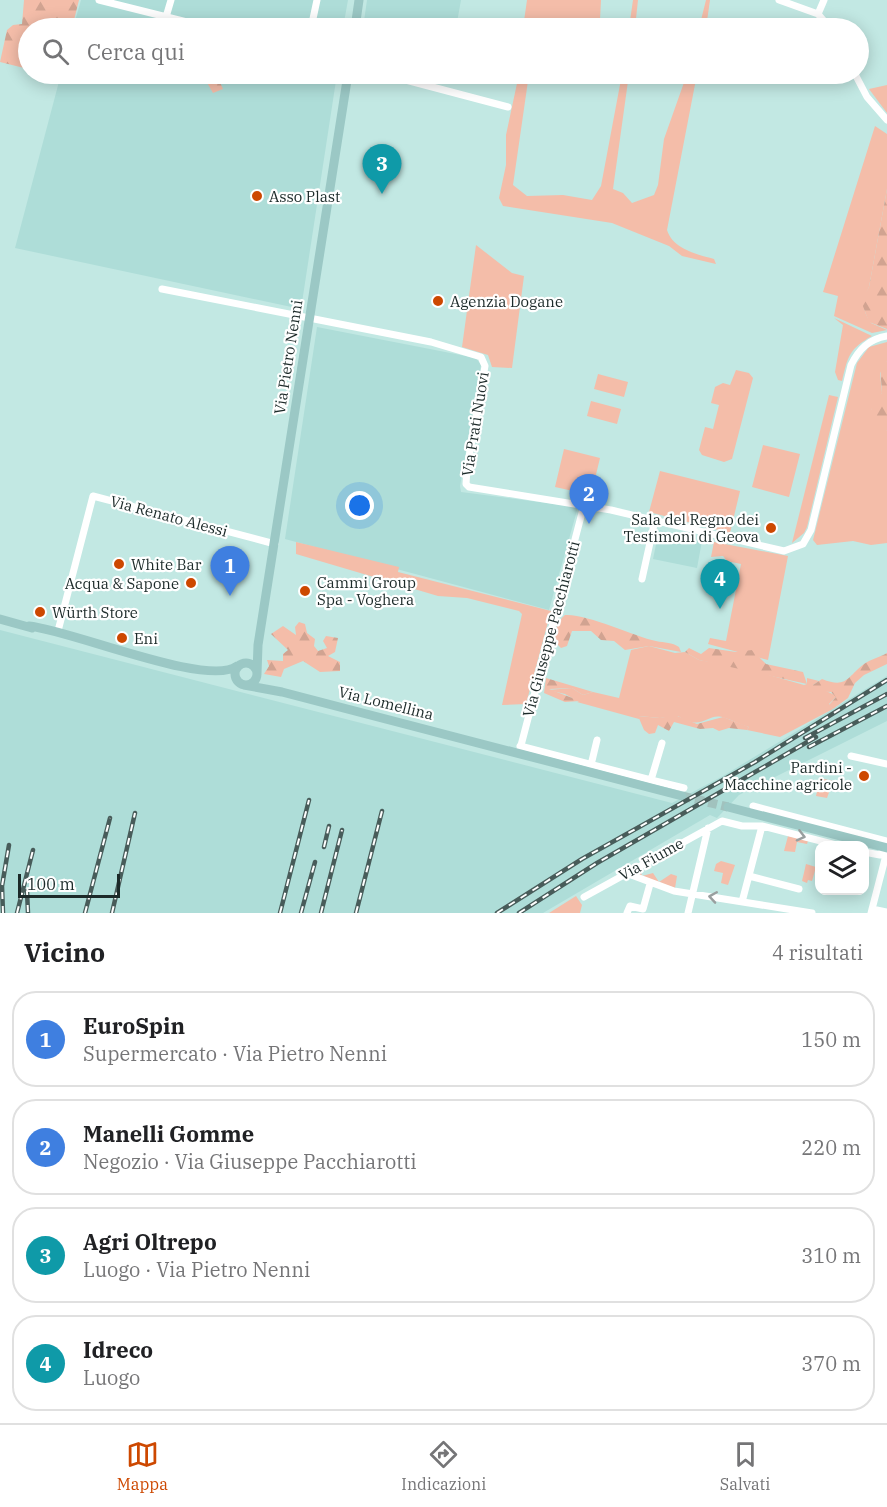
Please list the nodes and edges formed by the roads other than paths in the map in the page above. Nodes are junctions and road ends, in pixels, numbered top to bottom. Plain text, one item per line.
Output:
1 (99, 0) edge
2 (171, 0) edge
3 (317, 0) edge
4 (359, 0) edge
5 (779, 0) edge
6 (824, 0) edge
7 (818, 14) junction
8 (166, 17) junction
9 (170, 18) edge
10 (312, 18) edge
11 (356, 18) edge
12 (821, 18) edge
13 (346, 84) edge
14 (421, 84) edge
15 (860, 84) edge
16 (508, 107) dead end
17 (887, 120) edge
18 (162, 289) dead end
19 (309, 318) junction
20 (887, 336) edge
21 (584, 505) junction
22 (655, 520) junction
23 (275, 544) junction
24 (642, 579) dead end
25 (0, 619) edge
26 (29, 626) junction
27 (58, 631) junction
28 (91, 642) junction
29 (258, 645) junction
30 (172, 664) junction
31 (240, 664) junction
32 (257, 674) junction
33 (241, 683) junction
34 (282, 692) junction
35 (597, 740) dead end
36 (662, 742) dead end
37 (519, 750) junction
38 (851, 756) dead end
39 (887, 764) edge
40 (591, 765) junction
41 (651, 780) junction
42 (683, 792) joint
43 (753, 806) dead end
44 (728, 807) tunnel mouth
45 (762, 826) junction
46 (708, 828) junction
47 (820, 841) edge
48 (885, 850) edge
49 (869, 852) edge
50 (626, 873) junction
51 (749, 876) junction
52 (650, 884) junction
53 (800, 889) dead end
54 (693, 894) junction
55 (584, 897) dead end
56 (742, 902) junction
57 (872, 911) edge
58 (887, 912) edge
59 (627, 913) edge
60 (688, 913) edge
61 (812, 913) edge

1 - 8 street
2 - 8 street
3 - 10 street
4 - 11 main road
5 - 7 street
6 - 7 street
7 - 12 street
8 - 9 street
13 - 19 main road, Via Pietro Nenni
14 - 16 street
15 - 17 street
18 - 19 street
19 - 21 street, Via Prati Nuovi
19 - 23 main road, Via Pietro Nenni
20 - 22 street, Via Prati Nuovi
21 - 22 street, Via Prati Nuovi
21 - 37 street, Via Giuseppe Pacchiarotti
22 - 24 street
23 - 27 street, Via Renato Alessi
23 - 29 main road, Via Pietro Nenni
25 - 26 main road, Via Lomellina
26 - 27 main road, Via Lomellina
26 - 28 main road, Via Lomellina
27 - 28 main road, Via Lomellina
28 - 30 main road, Via Lomellina
29 - 31 main road
29 - 32 main road, Via Pietro Nenni
30 - 31 main road, Via Lomellina
30 - 33 main road, Via Lomellina
31 - 32 main road, Via Lomellina
31 - 33 main road
32 - 33 main road
32 - 34 main road, Via Lomellina
33 - 34 main road, Via Lomellina
34 - 37 main road, Via Lomellina
35 - 40 street
36 - 41 street
37 - 40 street, Via Lomellina
37 - 42 main road, Via Lomellina
38 - 39 street
40 - 41 street, Via Lomellina
41 - 42 street, Via Lomellina
43 - 48 street
44 - 48 main road
45 - 46 street, Via Fiume
45 -> 47 street
45 - 51 street
46 - 50 street, Via Fiume
46 - 54 street
48 - 49 street
48 - 57 street
50 - 52 street
50 - 55 street, Via Fiume
51 - 53 street
51 - 56 street
52 - 54 street
52 - 59 street
56 -> 54 street
54 - 60 street
56 - 61 street
57 - 58 street

